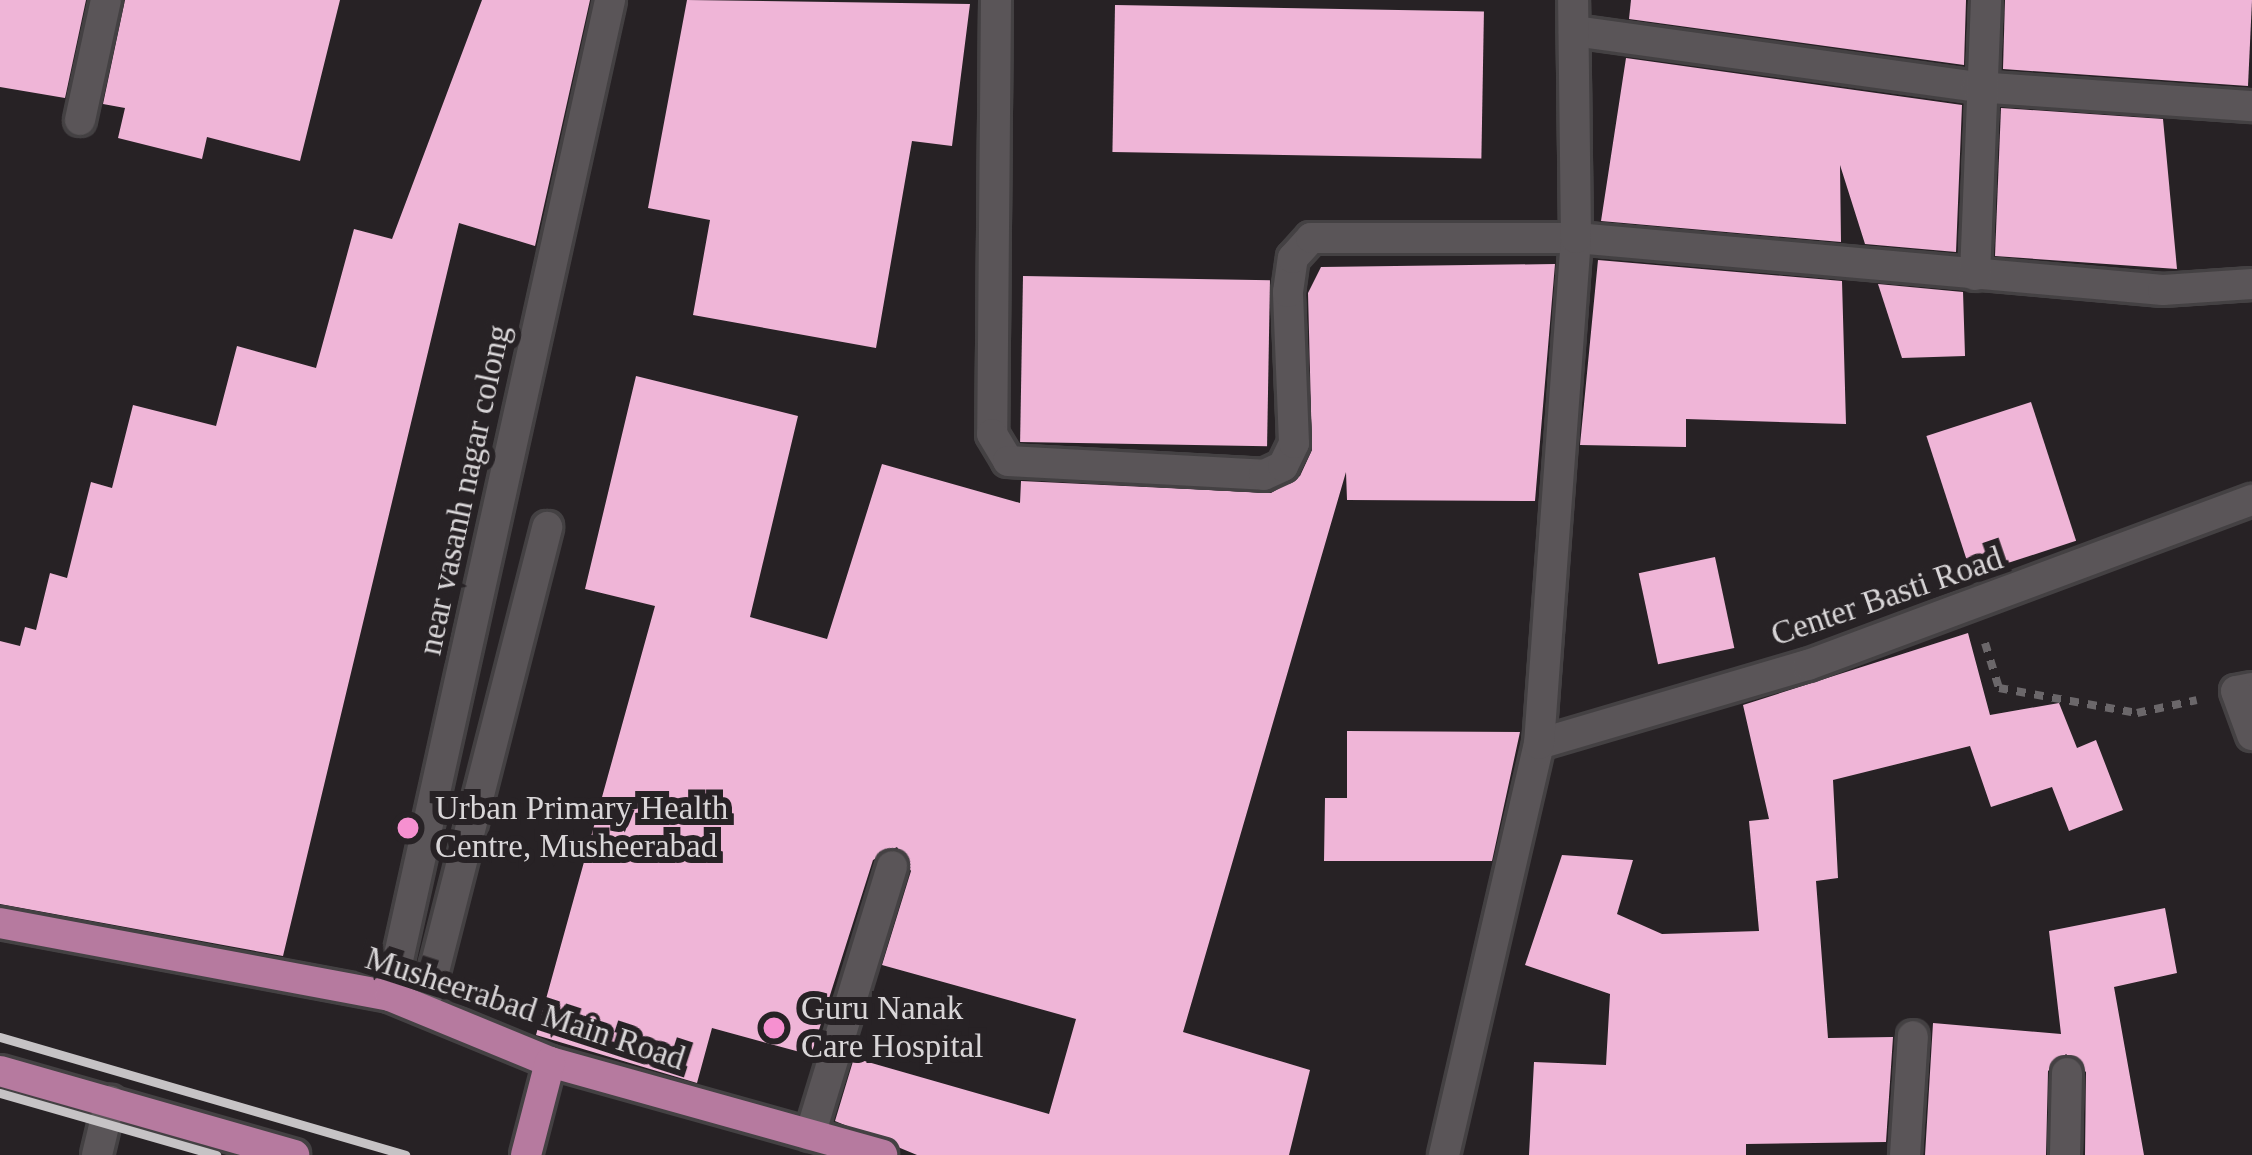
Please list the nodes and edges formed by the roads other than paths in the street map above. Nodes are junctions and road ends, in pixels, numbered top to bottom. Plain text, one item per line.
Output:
1 (106, 0) edge
2 (610, 0) edge
3 (996, 0) edge
4 (1986, 0) edge
5 (1574, 15) edge
6 (1977, 87) junction
7 (2252, 106) edge
8 (80, 120) dead end
9 (1576, 238) junction
10 (1975, 275) junction
11 (2252, 284) edge
12 (2252, 500) edge
13 (547, 526) dead end
14 (2244, 690) edge
15 (2252, 735) edge
16 (1539, 744) junction
17 (892, 866) dead end
18 (0, 923) edge
19 (393, 997) junction
20 (1913, 1036) dead end
21 (550, 1062) junction
22 (0, 1071) edge
23 (2067, 1073) dead end
24 (110, 1101) junction
25 (810, 1135) junction
26 (236, 1147) edge
27 (97, 1155) edge
28 (294, 1155) edge
29 (526, 1155) edge
30 (882, 1155) edge
31 (1444, 1155) edge
32 (1905, 1155) edge
33 (2065, 1155) edge

1 - 8 street
2 - 19 street, near vasanh nagar colong
3 - 9 street
4 - 6 street
5 - 6 street
5 - 9 street
6 - 7 street
6 - 10 street
9 - 10 street
9 - 16 street
10 - 11 street
12 - 16 street, Center Basti Road
13 - 19 street
14 - 15 street
16 - 31 street
17 - 25 street
18 - 19 main road, Musheerabad Main Road
19 - 21 main road, Musheerabad Main Road
20 - 32 street
21 - 25 main road, Musheerabad Main Road
21 - 29 main road
22 - 24 main road
23 - 33 street
24 - 26 main road
24 - 27 street
25 - 30 main road, Musheerabad Main Road
26 - 28 main road

